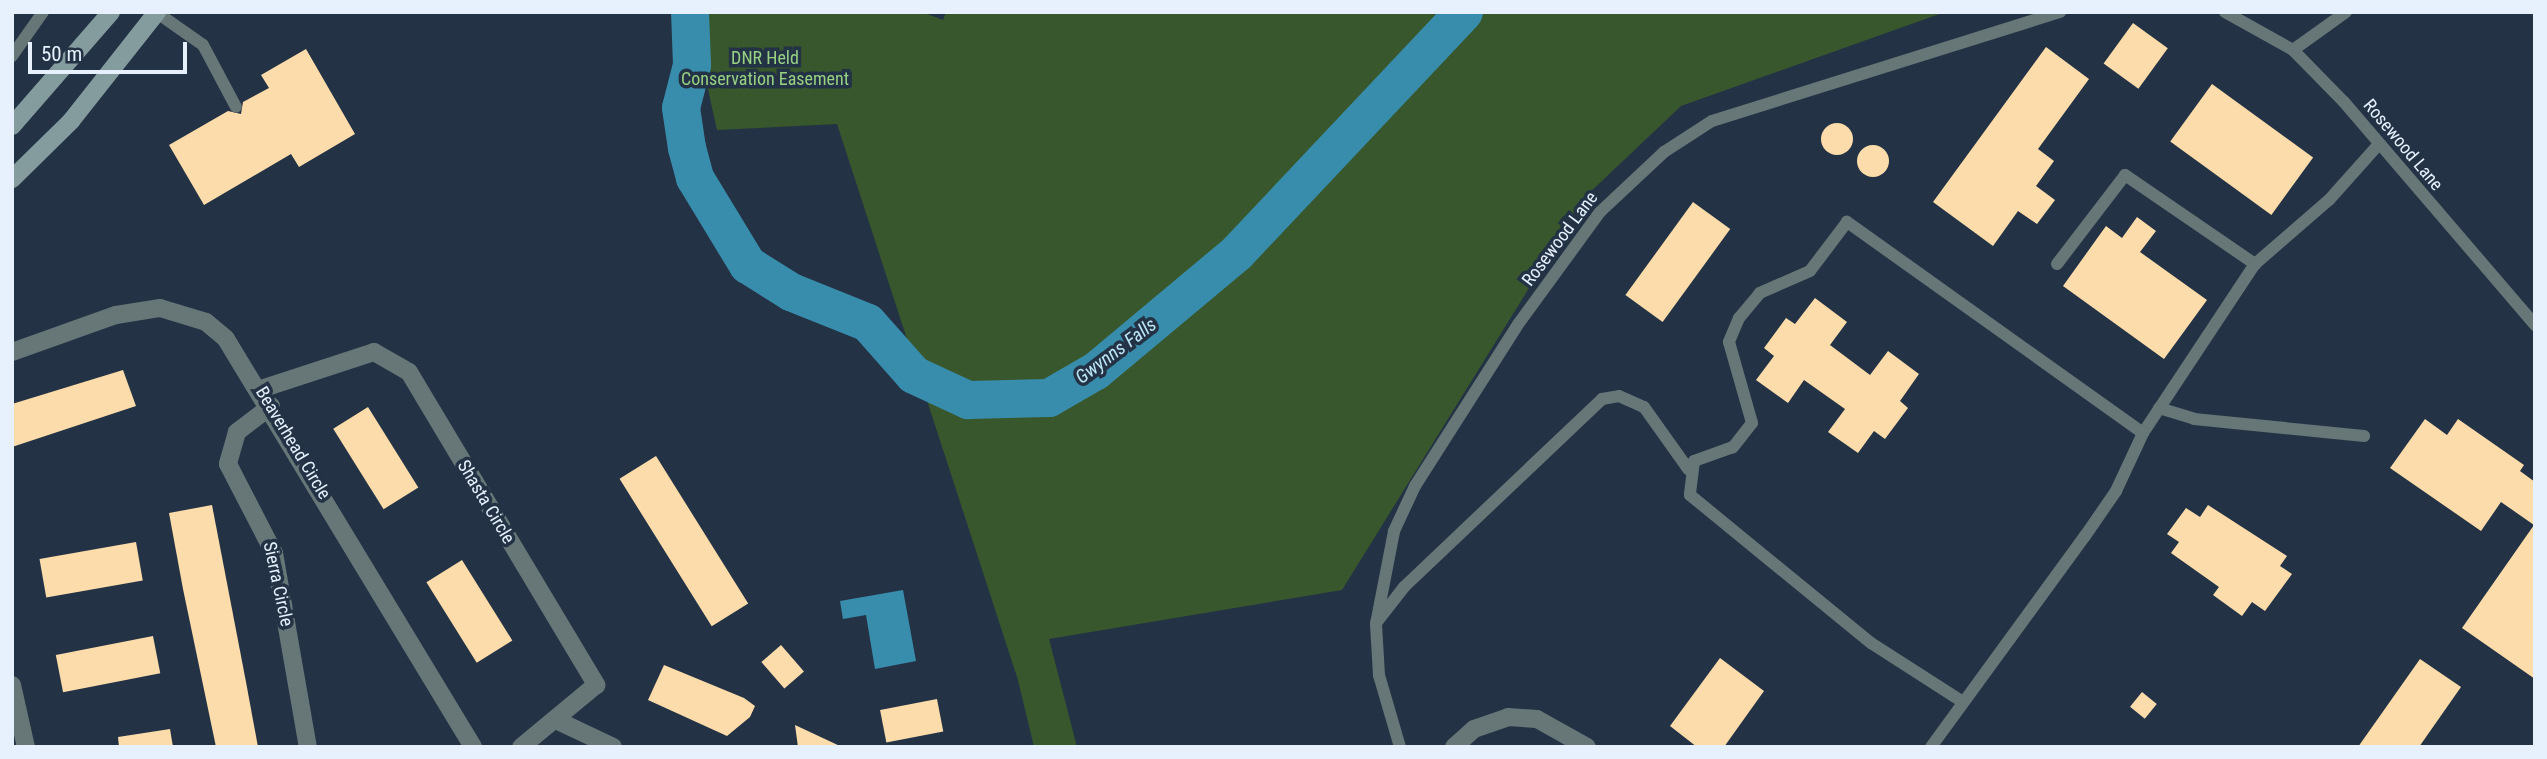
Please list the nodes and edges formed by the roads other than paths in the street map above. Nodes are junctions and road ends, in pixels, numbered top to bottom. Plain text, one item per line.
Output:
1 (43, 12) edge
2 (111, 12) edge
3 (157, 12) edge
4 (2060, 12) edge
5 (2225, 12) edge
6 (2346, 12) edge
7 (2293, 50) junction
8 (12, 56) edge
9 (236, 107) dead end
10 (12, 126) edge
11 (2379, 144) junction
12 (12, 178) edge
13 (2057, 264) dead end
14 (2255, 264) junction
15 (2535, 325) edge
16 (12, 352) edge
17 (261, 389) junction
18 (271, 406) junction
19 (2159, 408) junction
20 (2143, 433) junction
21 (2364, 436) dead end
22 (1689, 470) junction
23 (1376, 624) junction
24 (12, 685) edge
25 (1963, 702) junction
26 (556, 720) junction
27 (26, 747) edge
28 (308, 747) edge
29 (473, 747) edge
30 (521, 747) edge
31 (613, 747) edge
32 (1400, 747) edge
33 (1454, 747) edge
34 (1587, 747) edge
35 (1931, 747) edge

1 - 8 lane
2 - 10 main road
3 - 9 lane
3 - 12 main road
4 - 23 lane, Rosewood Lane
5 - 7 lane, Rosewood Lane
6 - 7 lane
7 - 11 lane, Rosewood Lane
11 - 14 lane
11 - 15 lane, Rosewood Lane
13 - 14 lane
14 - 19 lane
16 - 17 street, Beaverhead Circle
17 - 18 street, Beaverhead Circle
17 - 26 street, Shasta Circle
18 - 28 street, Sierra Circle
18 - 29 street, Beaverhead Circle
19 - 20 lane
19 - 21 lane
20 - 22 lane
20 - 25 lane
22 - 23 lane
22 - 25 lane
23 - 32 lane, Rosewood Lane
24 - 27 street
25 - 35 lane
26 - 30 street, Shasta Circle
26 - 31 street
33 - 34 street

